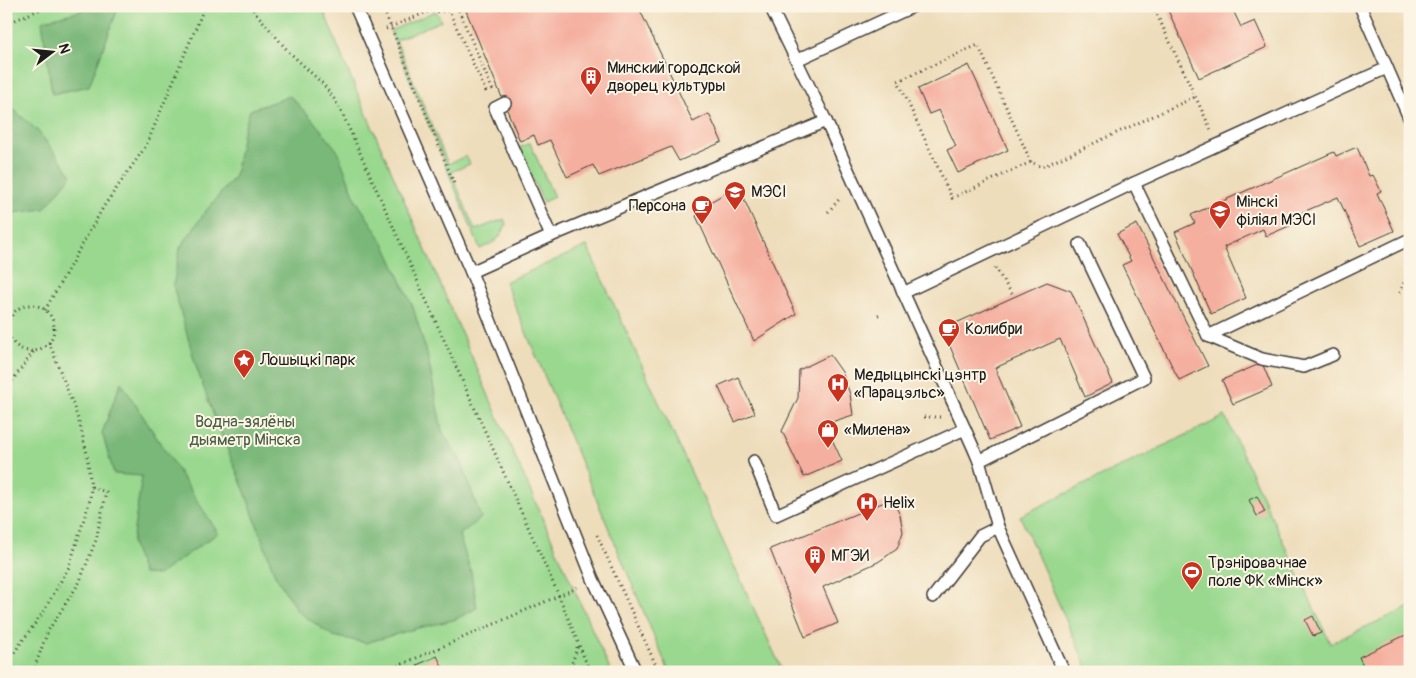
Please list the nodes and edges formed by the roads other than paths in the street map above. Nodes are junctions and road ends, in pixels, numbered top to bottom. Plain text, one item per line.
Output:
1 (355, 6) edge
2 (770, 6) edge
3 (914, 6) edge
4 (1360, 6) edge
5 (797, 60) junction
6 (1387, 68) junction
7 (505, 103) dead end
8 (1410, 120) edge
9 (826, 121) junction
10 (1134, 183) junction
11 (551, 236) junction
12 (1410, 240) edge
13 (1080, 244) dead end
14 (471, 272) junction
15 (903, 293) junction
16 (1208, 336) junction
17 (1333, 355) dead end
18 (965, 429) junction
19 (754, 461) dead end
20 (979, 461) junction
21 (998, 527) junction
22 (933, 597) dead end
23 (636, 672) edge
24 (1064, 672) edge

1 - 14 lane
2 - 5 lane
3 - 5 lane
4 - 6 lane
5 - 9 lane
6 - 8 lane
6 - 10 lane
7 - 11 lane
9 - 11 lane
9 - 15 lane
10 - 15 lane
10 - 16 lane
11 - 14 lane
12 - 16 lane
13 - 20 lane
14 - 23 lane
15 - 18 lane
16 - 17 lane
18 - 19 lane
18 - 20 lane
20 - 21 lane
21 - 22 lane
21 - 24 lane

